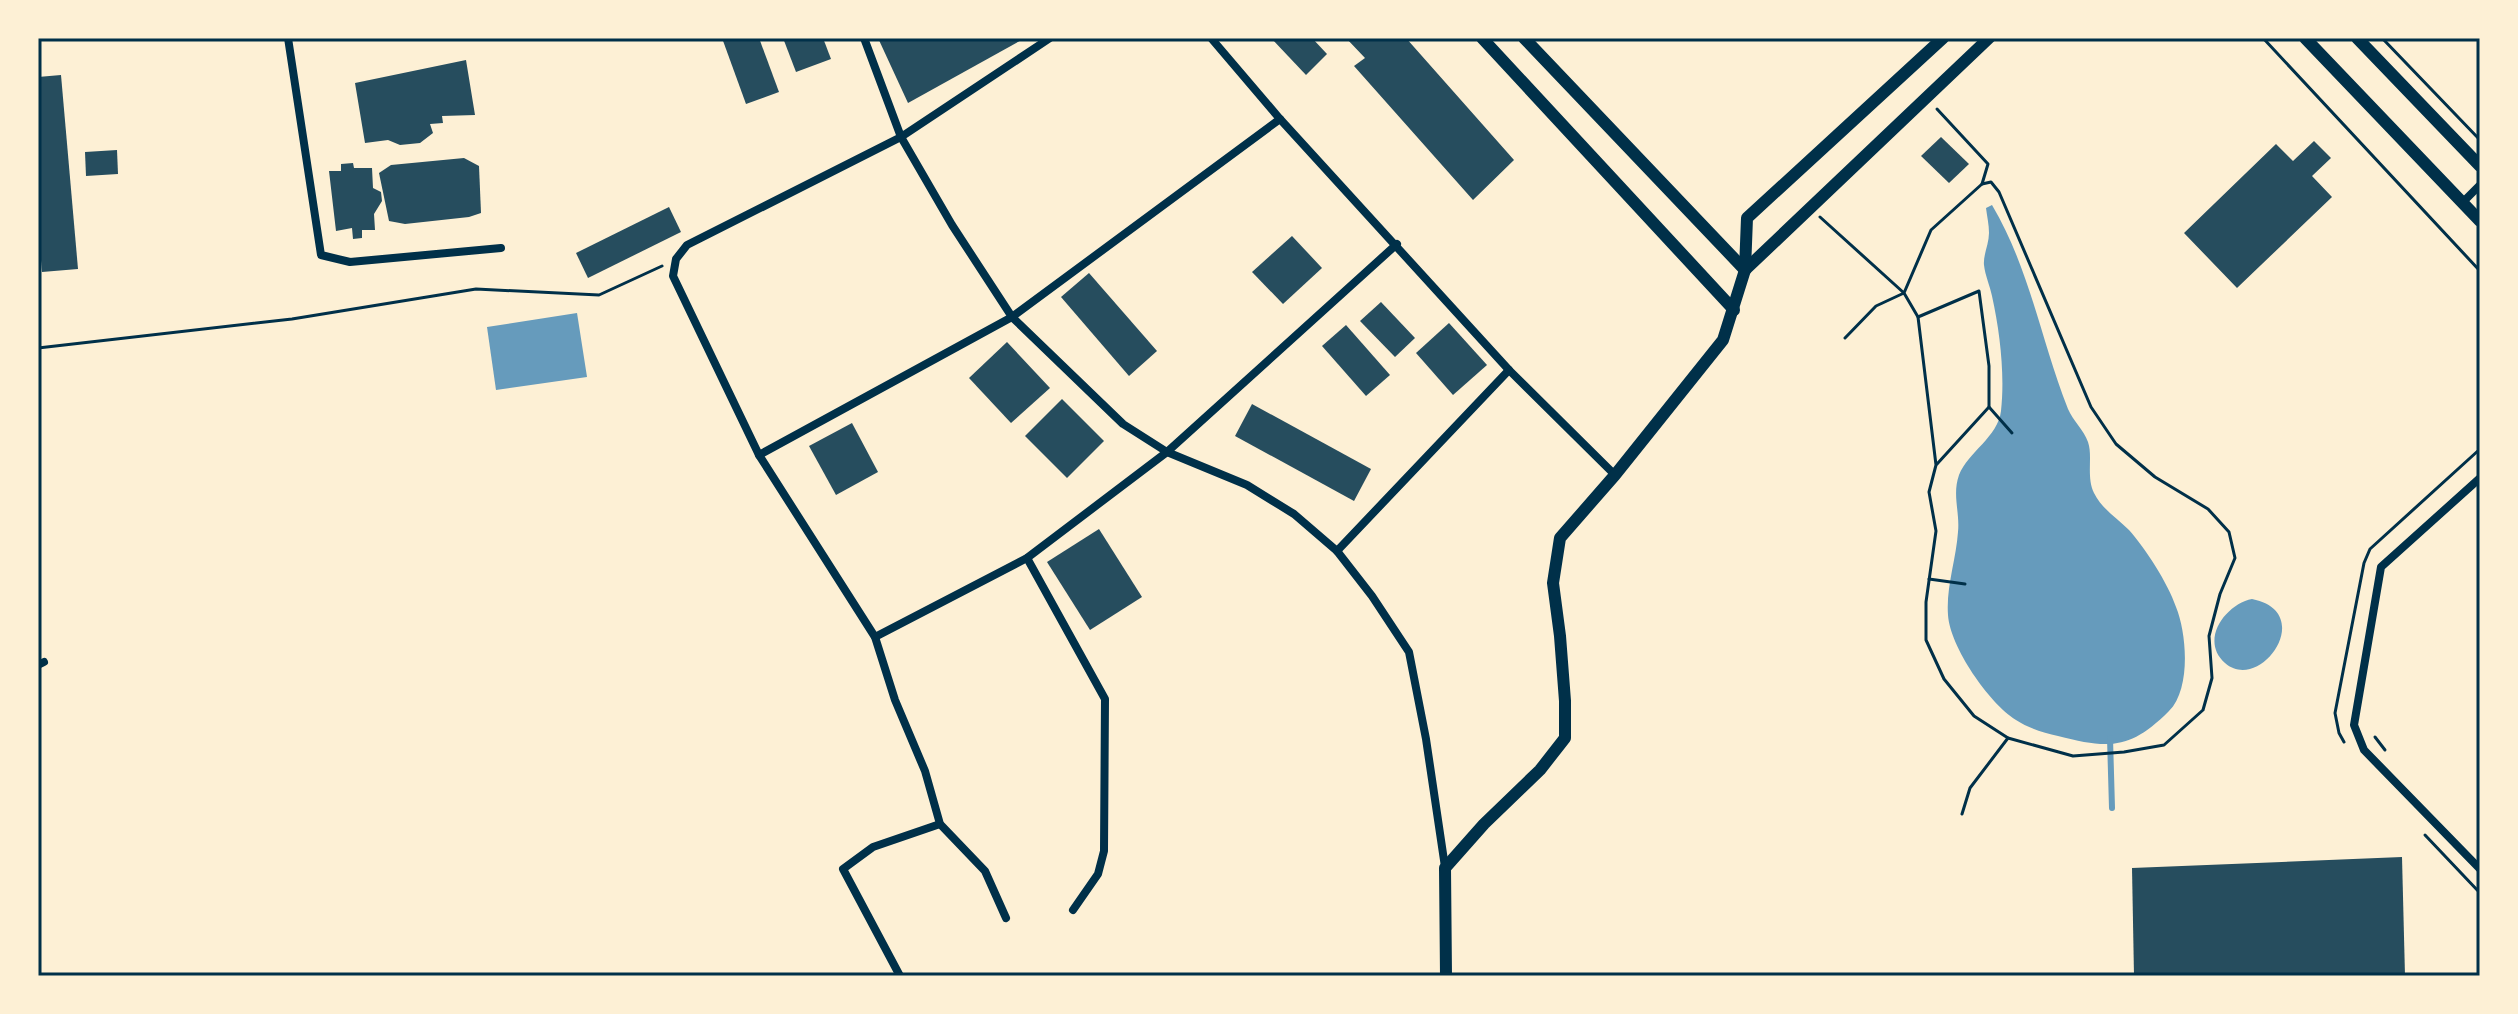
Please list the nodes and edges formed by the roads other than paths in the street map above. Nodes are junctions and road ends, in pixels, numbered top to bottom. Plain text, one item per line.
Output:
1 (288, 38) edge
2 (864, 38) edge
3 (1050, 38) edge
4 (1211, 38) edge
5 (1482, 38) edge
6 (1524, 38) edge
7 (1943, 38) edge
8 (1989, 38) edge
9 (2305, 38) edge
10 (2357, 38) edge
11 (1280, 119) junction
12 (901, 137) junction
13 (2480, 166) edge
14 (2480, 185) edge
15 (2463, 202) junction
16 (2480, 221) edge
17 (1397, 244) junction
18 (501, 248) dead end
19 (1745, 270) junction
20 (1734, 310) junction
21 (1012, 317) junction
22 (1509, 370) junction
23 (1167, 452) junction
24 (759, 455) junction
25 (1615, 475) junction
26 (2480, 478) edge
27 (1337, 551) junction
28 (1027, 558) junction
29 (875, 637) junction
30 (940, 824) junction
31 (1445, 868) junction
32 (2480, 869) edge
33 (1073, 910) dead end
34 (1006, 918) dead end
35 (900, 976) edge
36 (1446, 976) edge

1 - 18 street
2 - 12 street
3 - 12 street
4 - 11 street
5 - 20 street
6 - 19 street
7 - 19 street
8 - 19 street
9 - 15 street
10 - 13 street
11 - 17 street
11 - 21 street
12 - 21 street
12 - 24 street
14 - 15 street
15 - 16 street
17 - 22 street
17 - 23 street
19 - 20 street
20 - 25 street
21 - 23 street
21 - 24 street
22 - 25 street
22 - 27 street
23 - 27 street
23 - 28 street
24 - 29 street
25 - 31 street
26 - 32 street
27 - 31 street
28 - 29 street
28 - 33 street
29 - 30 street
30 - 34 street
30 - 35 street
31 - 36 street

